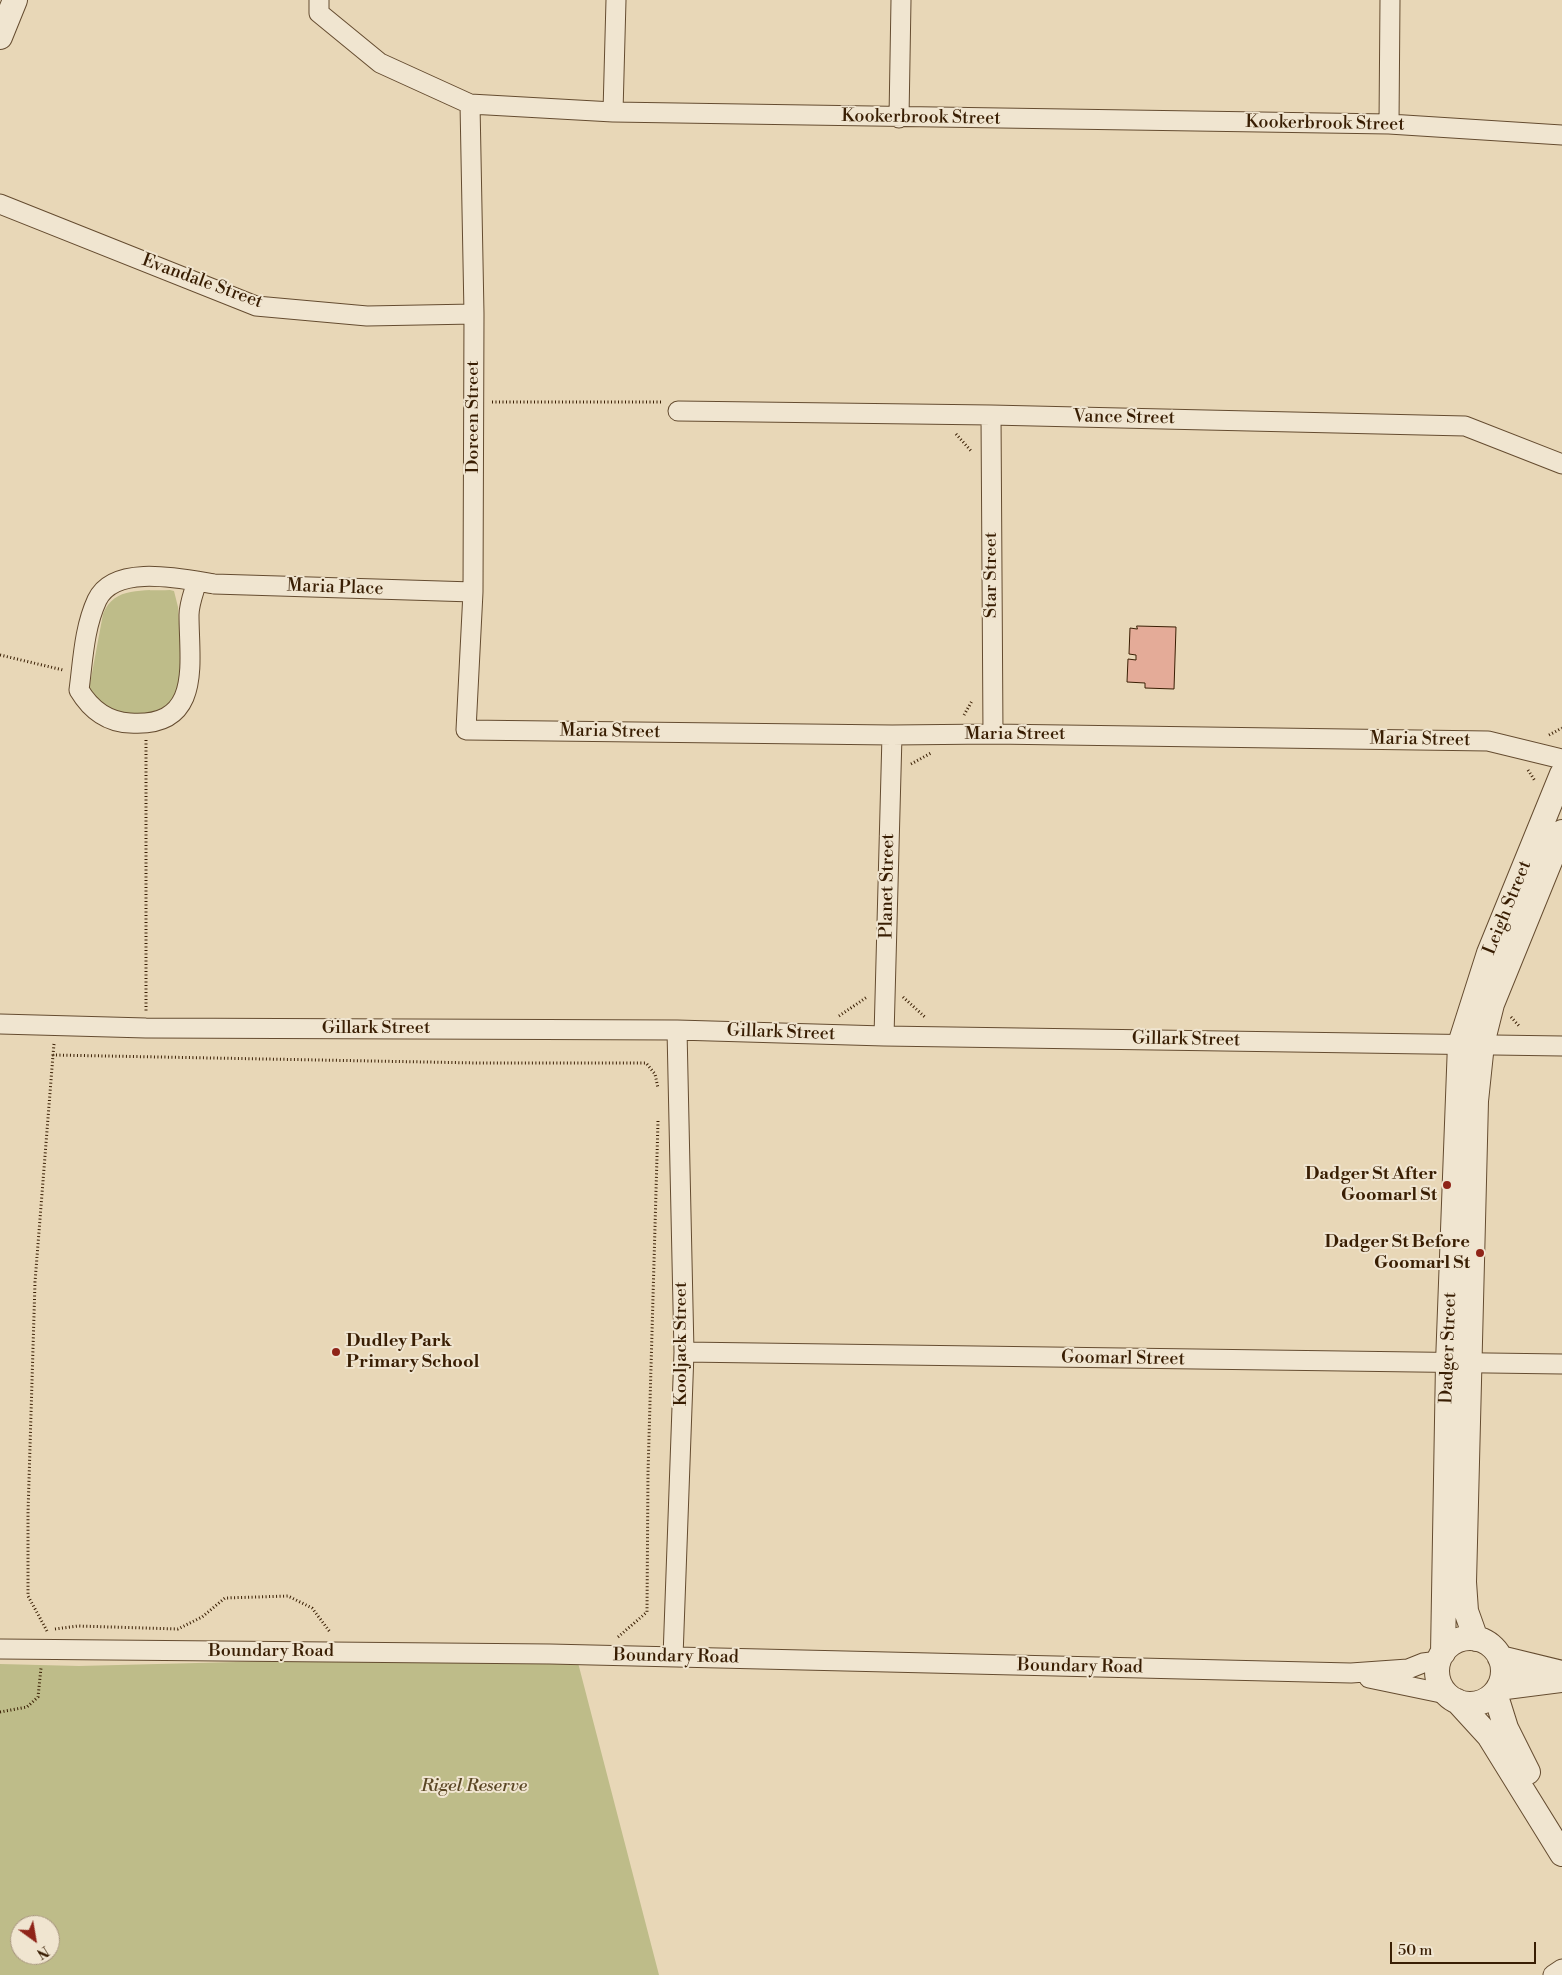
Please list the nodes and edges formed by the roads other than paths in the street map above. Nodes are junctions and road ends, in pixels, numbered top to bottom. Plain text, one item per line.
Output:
1 (15, 0) edge
2 (319, 0) edge
3 (616, 0) edge
4 (901, 0) edge
5 (1390, 0) edge
6 (0, 37) edge
7 (470, 104) junction
8 (613, 112) junction
9 (899, 118) junction
10 (1389, 124) junction
11 (1562, 135) edge
12 (0, 204) edge
13 (474, 314) junction
14 (678, 412) road end
15 (990, 416) junction
16 (1562, 464) edge
17 (197, 581) junction
18 (473, 592) junction
19 (466, 730) joint
20 (993, 734) junction
21 (892, 735) junction
22 (1562, 759) edge
23 (1562, 774) edge
24 (1562, 832) edge
25 (0, 1024) edge
26 (677, 1030) junction
27 (884, 1036) junction
28 (1471, 1044) junction
29 (1562, 1046) edge
30 (684, 1352) junction
31 (1458, 1363) junction
32 (1562, 1364) edge
33 (1476, 1639) junction
34 (0, 1649) edge
35 (673, 1657) junction
36 (1441, 1657) junction
37 (1500, 1658) junction
38 (1351, 1673) junction
39 (1562, 1673) edge
40 (1562, 1680) edge
41 (1496, 1691) junction
42 (1451, 1698) junction
43 (1562, 1827) edge
44 (1562, 1854) edge
45 (1562, 1969) edge
46 (1553, 1975) edge

1 - 6 street
2 - 7 street, Kookerbrook Street
3 - 8 street
4 - 9 street
5 - 10 street
7 - 8 street, Kookerbrook Street
7 - 13 street, Doreen Street
8 - 9 street, Kookerbrook Street
9 - 10 street, Kookerbrook Street
10 - 11 street, Kookerbrook Street
12 - 13 street, Evandale Street
13 - 18 street, Doreen Street
14 - 15 street, Vance Street
15 - 16 street, Vance Street
15 - 20 street, Star Street
17 - 17 street, Maria Place
17 - 18 street, Maria Place
18 - 19 street, Doreen Street
19 - 21 street, Maria Street
20 - 21 street, Maria Street
20 - 22 street, Maria Street
21 - 27 street, Planet Street
23 - 28 street, Leigh Street
24 - 28 street, Leigh Street
25 - 26 street, Gillark Street
26 - 27 street, Gillark Street
26 - 30 street, Kooljack Street
27 - 28 street, Gillark Street
28 - 29 street, Gillark Street
28 - 31 street, Dadger Street
30 - 31 street, Goomarl Street
30 - 35 street, Kooljack Street
31 - 32 street, Goomarl Street
31 - 33 street, Dadger Street
31 - 36 street, Dadger Street
33 - 36 street
33 - 37 street
34 - 35 street, Boundary Road
35 - 38 street, Boundary Road
36 - 38 street, Boundary Road
36 - 42 street
37 - 39 street
37 - 41 street
38 - 42 street, Boundary Road
40 - 41 street
41 - 42 street
41 - 43 street
42 - 44 street
45 - 46 street

